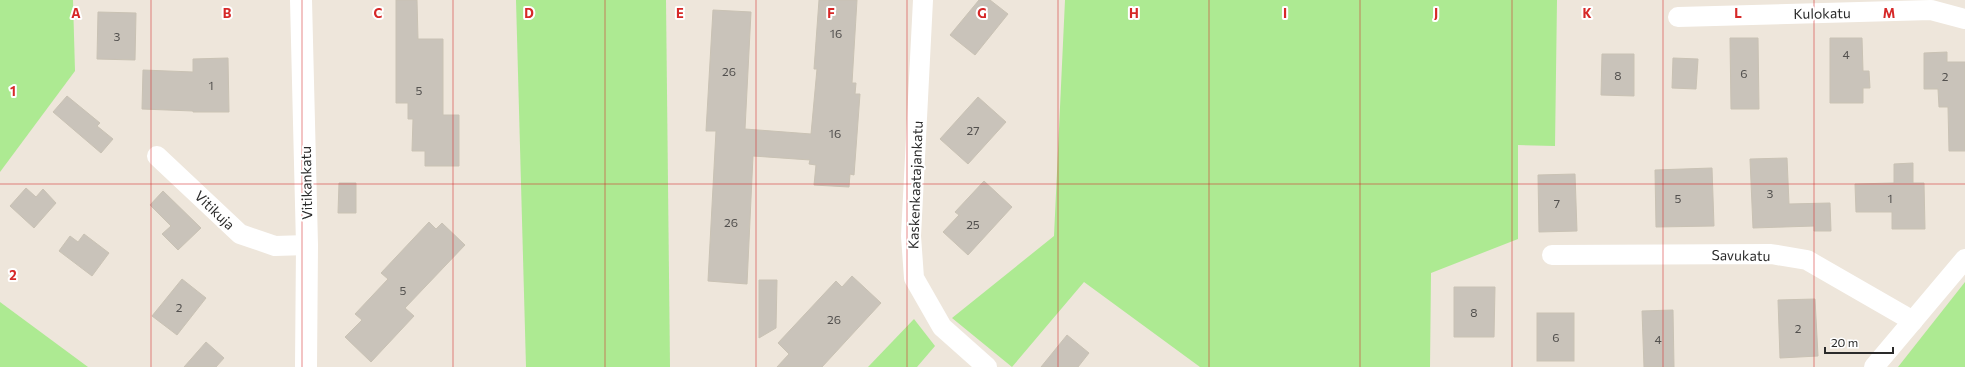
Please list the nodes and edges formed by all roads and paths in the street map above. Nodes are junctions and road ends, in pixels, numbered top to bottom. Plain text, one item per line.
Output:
1 (301, 0) edge
2 (923, 0) edge
3 (1678, 17) dead end
4 (1965, 19) edge
5 (157, 156) dead end
6 (307, 245) junction
7 (1552, 255) dead end
8 (1965, 259) edge
9 (1913, 321) junction
10 (306, 367) edge
11 (987, 367) edge
12 (1874, 367) edge

1 - 6 street, Vitikankatu
2 - 11 street, Kaskenkaatajankatu
3 - 4 street, Kulokatu
5 - 6 street, Vitikuja
6 - 10 street, Vitikankatu
7 - 9 street, Savukatu
8 - 9 street
9 - 12 street

